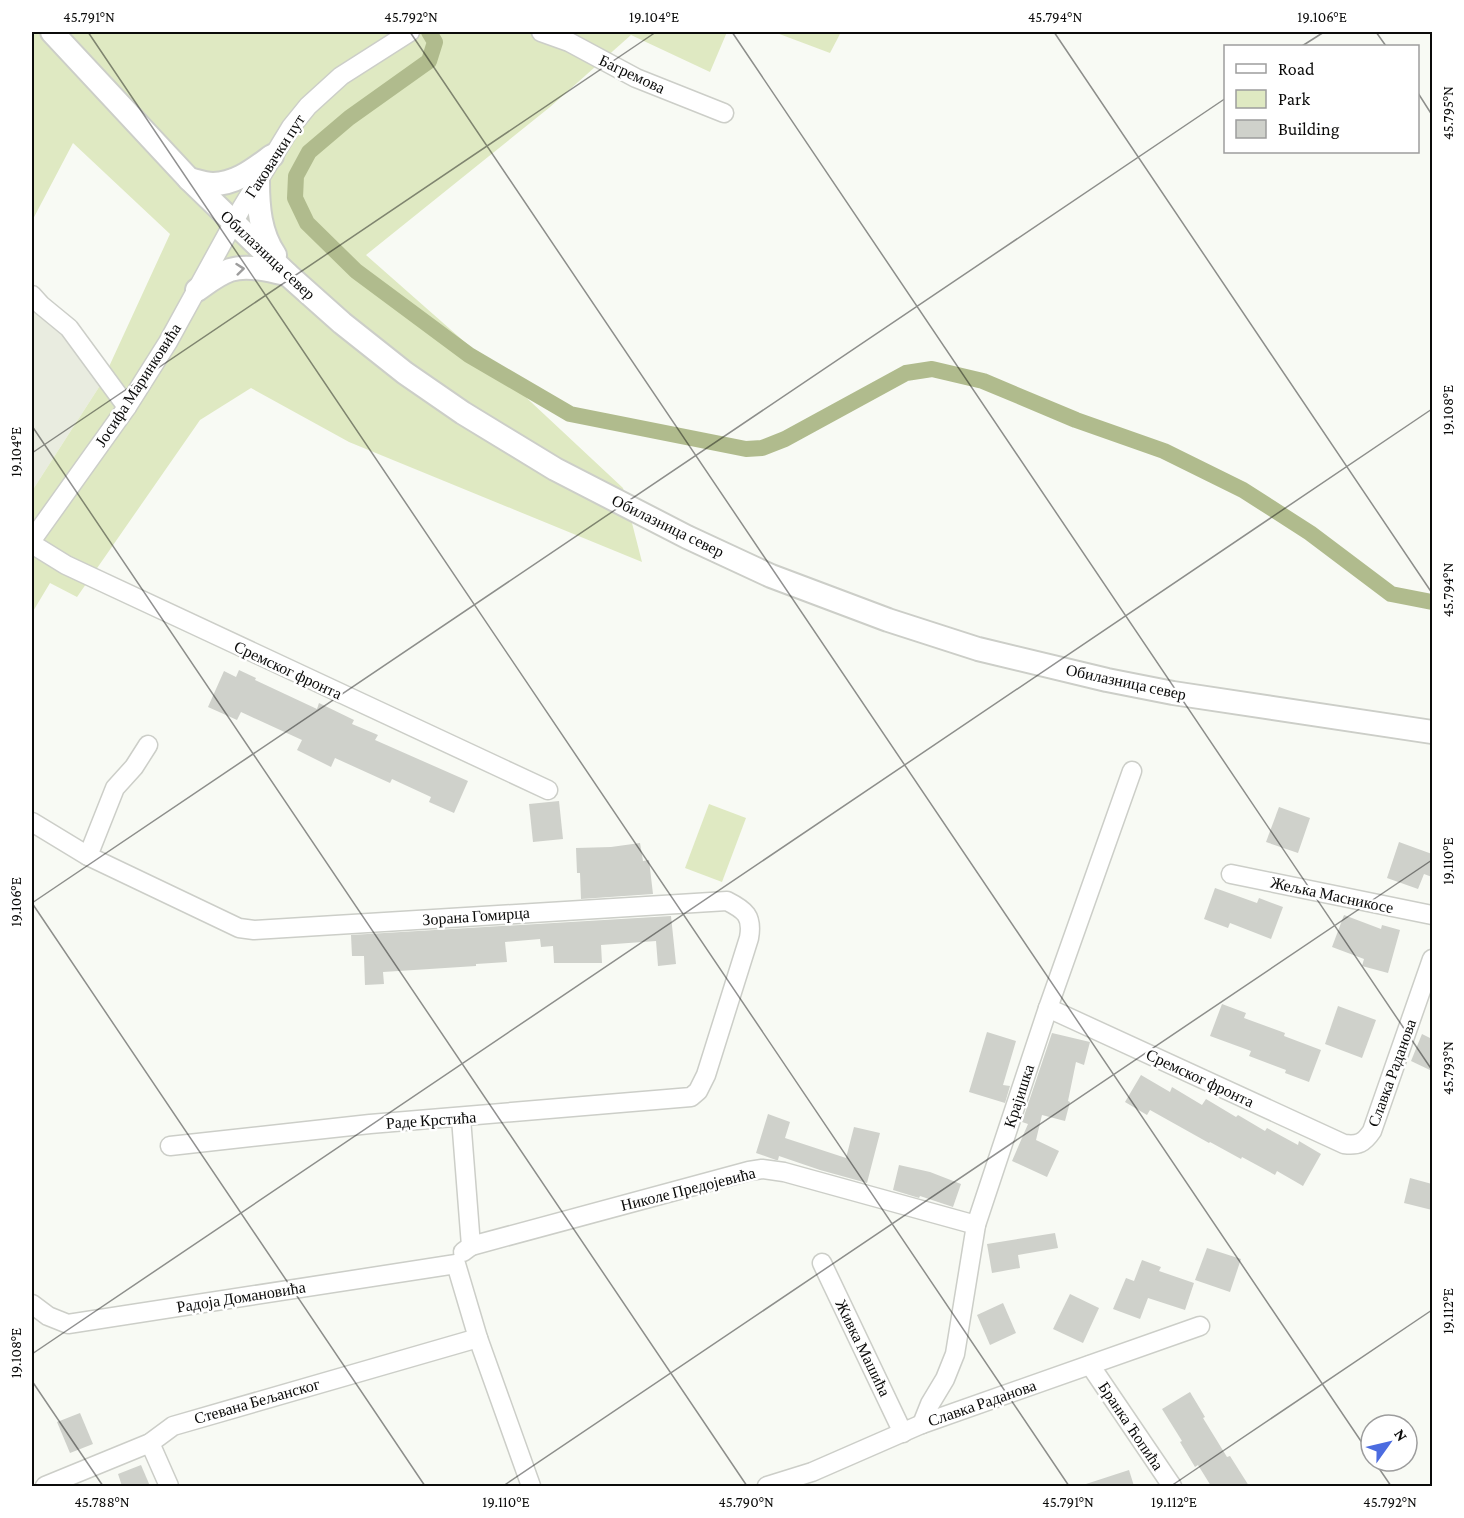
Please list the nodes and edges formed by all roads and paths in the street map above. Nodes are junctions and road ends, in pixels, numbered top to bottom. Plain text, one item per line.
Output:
1 (52, 32) edge
2 (410, 32) edge
3 (541, 32) edge
4 (724, 112) dead end
5 (272, 156) junction
6 (189, 179) junction
7 (258, 180) junction
8 (233, 223) junction
9 (287, 274) junction
10 (197, 290) junction
11 (32, 295) edge
12 (127, 407) junction
13 (32, 542) edge
14 (1432, 732) edge
15 (148, 745) dead end
16 (1132, 771) dead end
17 (548, 790) dead end
18 (32, 822) edge
19 (88, 856) junction
20 (1232, 874) dead end
21 (1432, 915) edge
22 (1432, 959) edge
23 (1048, 1008) junction
24 (691, 1098) joint
25 (461, 1118) junction
26 (1353, 1145) joint
27 (170, 1146) dead end
28 (976, 1225) junction
29 (471, 1246) junction
30 (822, 1263) dead end
31 (456, 1264) junction
32 (32, 1304) edge
33 (1200, 1326) dead end
34 (478, 1338) junction
35 (1090, 1365) junction
36 (922, 1424) junction
37 (903, 1433) junction
38 (150, 1443) junction
39 (815, 1479) edge
40 (45, 1486) edge
41 (169, 1486) edge
42 (531, 1486) edge
43 (767, 1486) edge
44 (1172, 1486) edge

1 - 6 main road, Обилазница север
2 - 5 street, Гаковачки пут
3 - 4 street, Багремова
5 - 6 main road
5 - 7 street, Гаковачки пут
6 - 8 main road, Обилазница север
7 - 8 street, Гаковачки пут
7 - 9 main road
8 - 9 main road, Обилазница север
8 - 10 street, Јосифа Маринковића
10 -> 9 main road
9 - 14 main road, Обилазница север
10 - 12 street, Јосифа Маринковића
11 - 12 street
12 - 13 street, Јосифа Маринковића
13 - 17 street, Сремског фронта
15 - 19 street
16 - 23 street, Крајишка
18 - 19 street, Зорана Гомирца
19 - 24 street, Зорана Гомирца
20 - 21 street, Жељка Масникосе
22 - 26 street, Славка Раданова
23 - 26 street, Сремског фронта
23 - 28 street, Крајишка
24 - 25 street, Раде Крстића
25 - 27 street, Раде Крстића
25 - 29 street
28 - 29 street, Николе Предојевића
28 - 36 street, Крајишка
29 - 31 street
30 - 37 street, Живка Машића
31 - 32 street, Радоја Домановића
31 - 34 street
33 - 35 street, Славка Раданова
34 - 38 street, Стевана Бељанског
34 - 42 street
35 - 36 street, Славка Раданова
35 - 44 street, Бранка Ћопића
36 - 37 street, Славка Раданова
37 - 39 street, Славка Раданова
38 - 40 street, Стевана Бељанског
38 - 41 street
39 - 43 street, Славка Раданова

